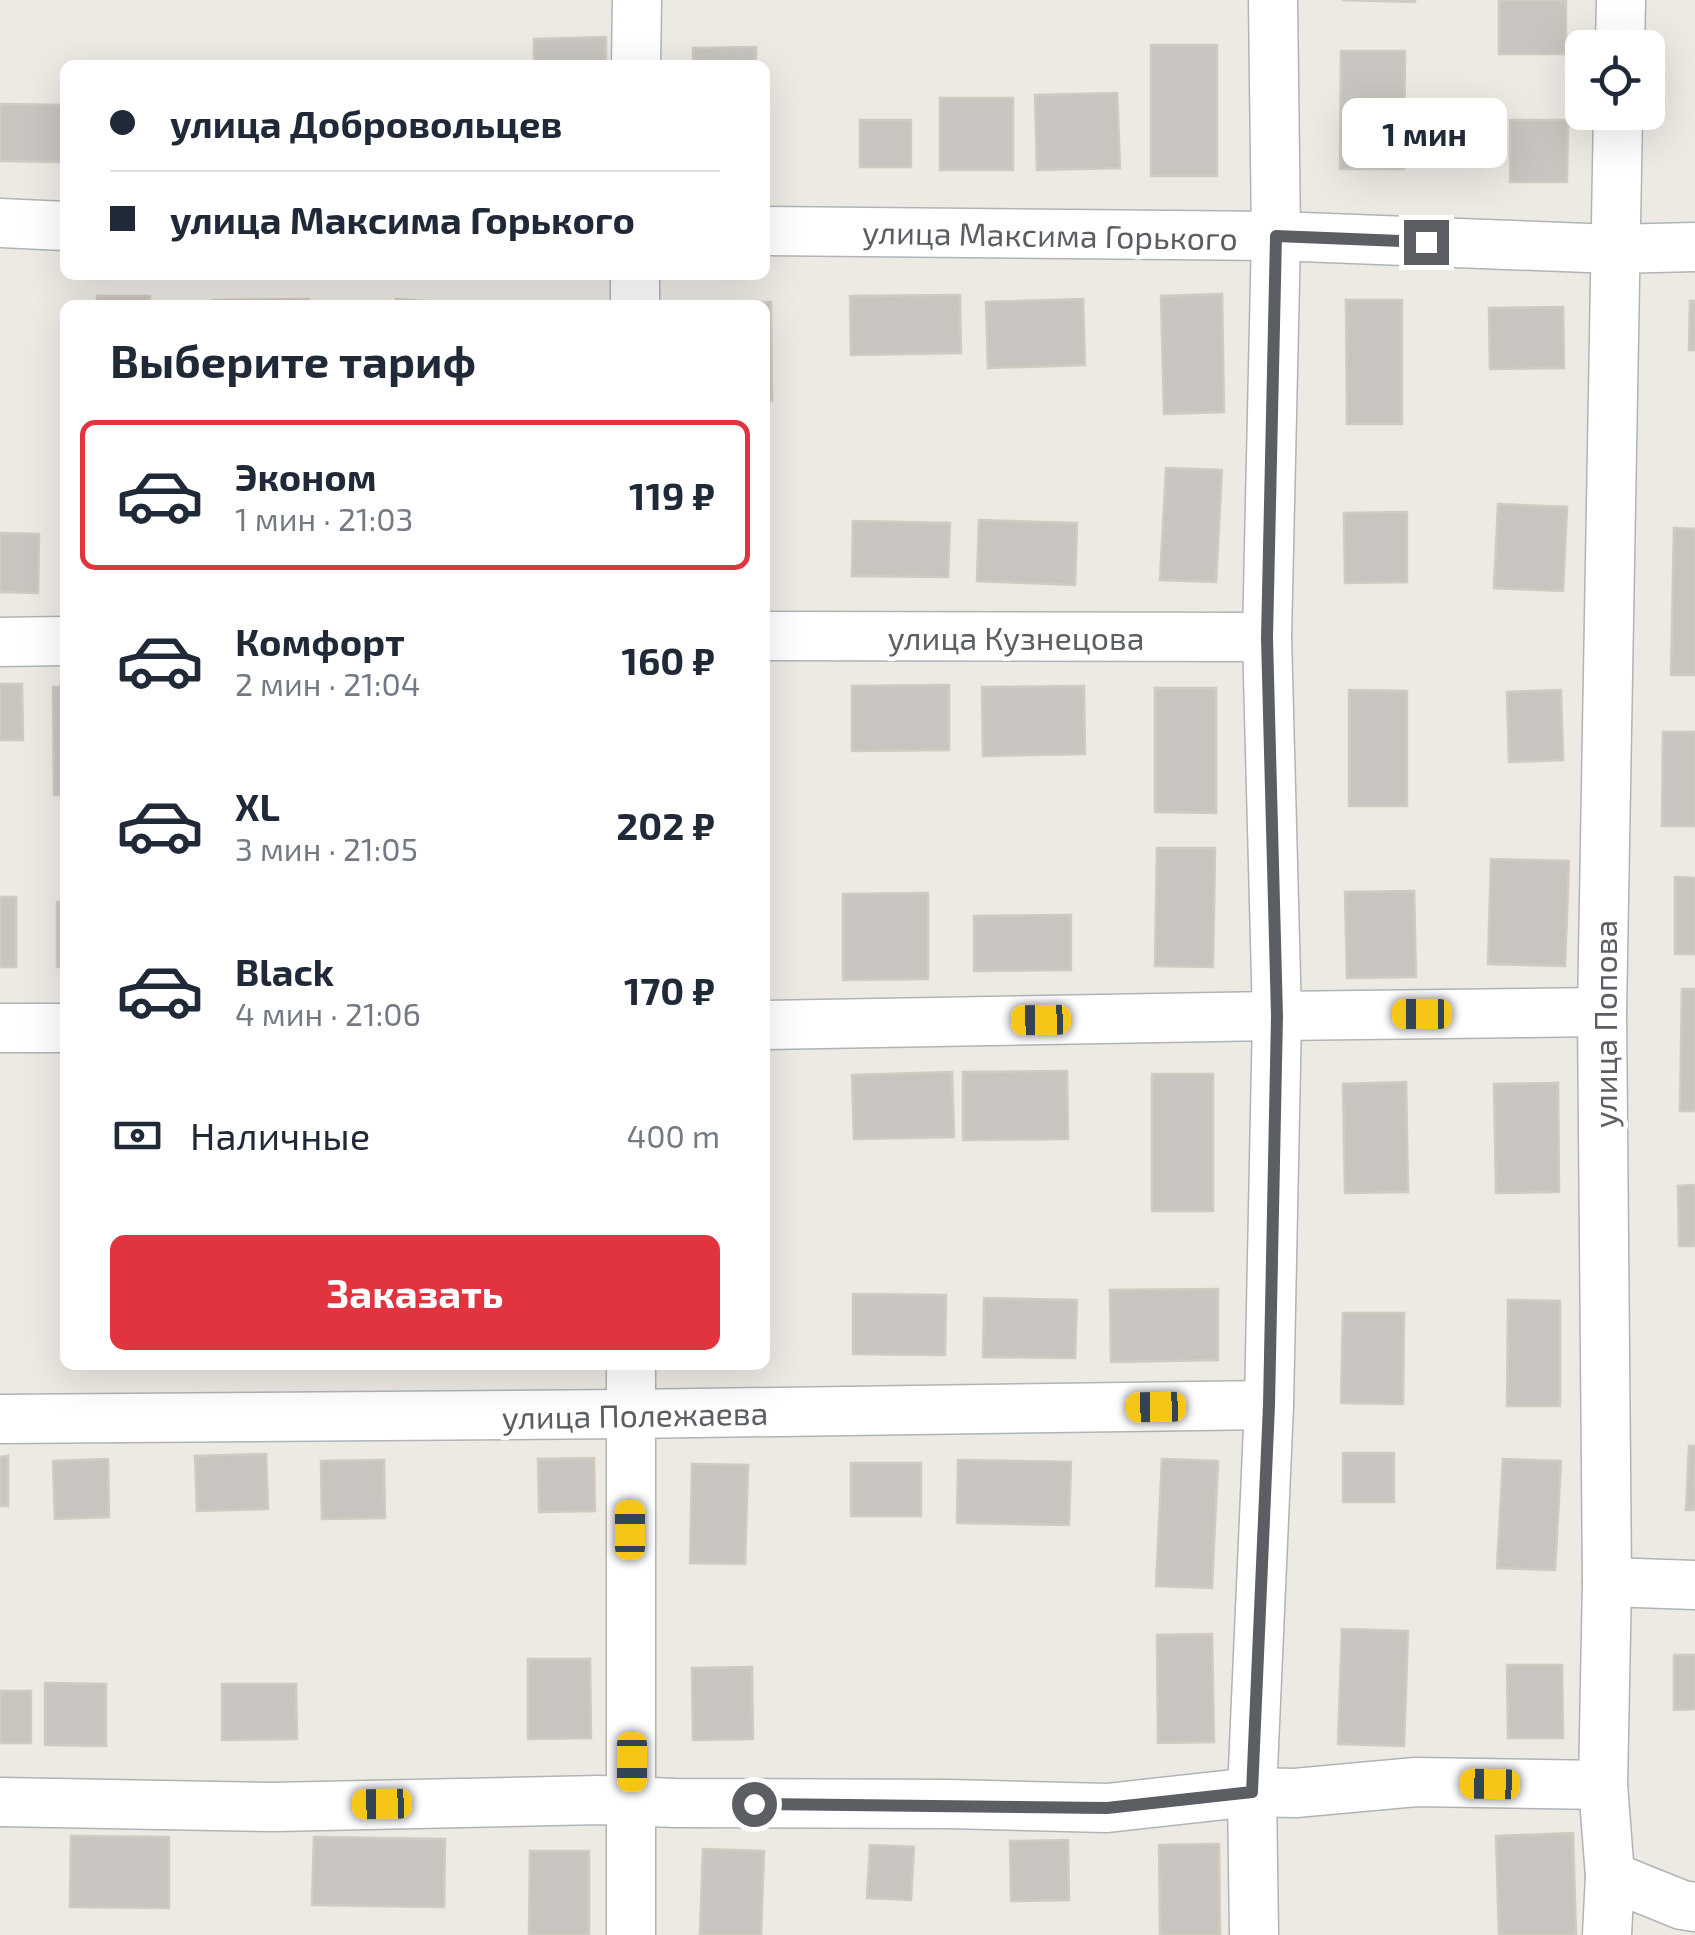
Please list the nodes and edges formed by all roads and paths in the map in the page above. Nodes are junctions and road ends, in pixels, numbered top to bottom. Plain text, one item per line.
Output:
1 (638, 0) edge
2 (1273, 0) edge
3 (1621, 0) edge
4 (1620, 30) edge
5 (636, 60) edge
6 (1617, 130) edge
7 (0, 223) edge
8 (60, 226) edge
9 (770, 231) edge
10 (1276, 236) junction
11 (1614, 248) junction
12 (1695, 248) edge
13 (770, 636) edge
14 (1267, 638) junction
15 (60, 641) edge
16 (0, 642) edge
17 (1602, 1012) junction
18 (1277, 1016) junction
19 (770, 1026) edge
20 (0, 1028) edge
21 (60, 1028) edge
22 (630, 1370) edge
23 (1269, 1405) junction
24 (629, 1414) junction
25 (0, 1419) edge
26 (1606, 1582) junction
27 (1695, 1585) edge
28 (1603, 1785) junction
29 (1252, 1792) junction
30 (632, 1801) junction
31 (0, 1802) edge
32 (1610, 1876) junction
33 (1695, 1907) edge
34 (630, 1935) edge
35 (1254, 1935) edge
36 (1607, 1935) edge

1 - 5 street
2 - 10 street
3 - 4 street
6 - 11 street, улица Попова
7 - 8 street
9 - 10 street, улица Максима Горького
10 - 11 street, улица Максима Горького
10 - 14 street
11 - 12 street, улица Максима Горького
11 - 17 street, улица Попова
13 - 14 street, улица Кузнецова
14 - 18 street
15 - 16 street
17 - 18 street
17 - 26 street, улица Попова
18 - 19 street
18 - 23 street
20 - 21 street
22 - 24 street
23 - 24 street, улица Полежаева
23 - 29 street
24 - 25 street, улица Полежаева
24 - 30 street
26 - 27 street
26 - 28 street, улица Попова
28 - 29 street
28 - 32 street, улица Попова
29 - 30 street
29 - 35 street
30 - 31 street
30 - 34 street
32 - 33 street
32 - 36 street, улица Попова

